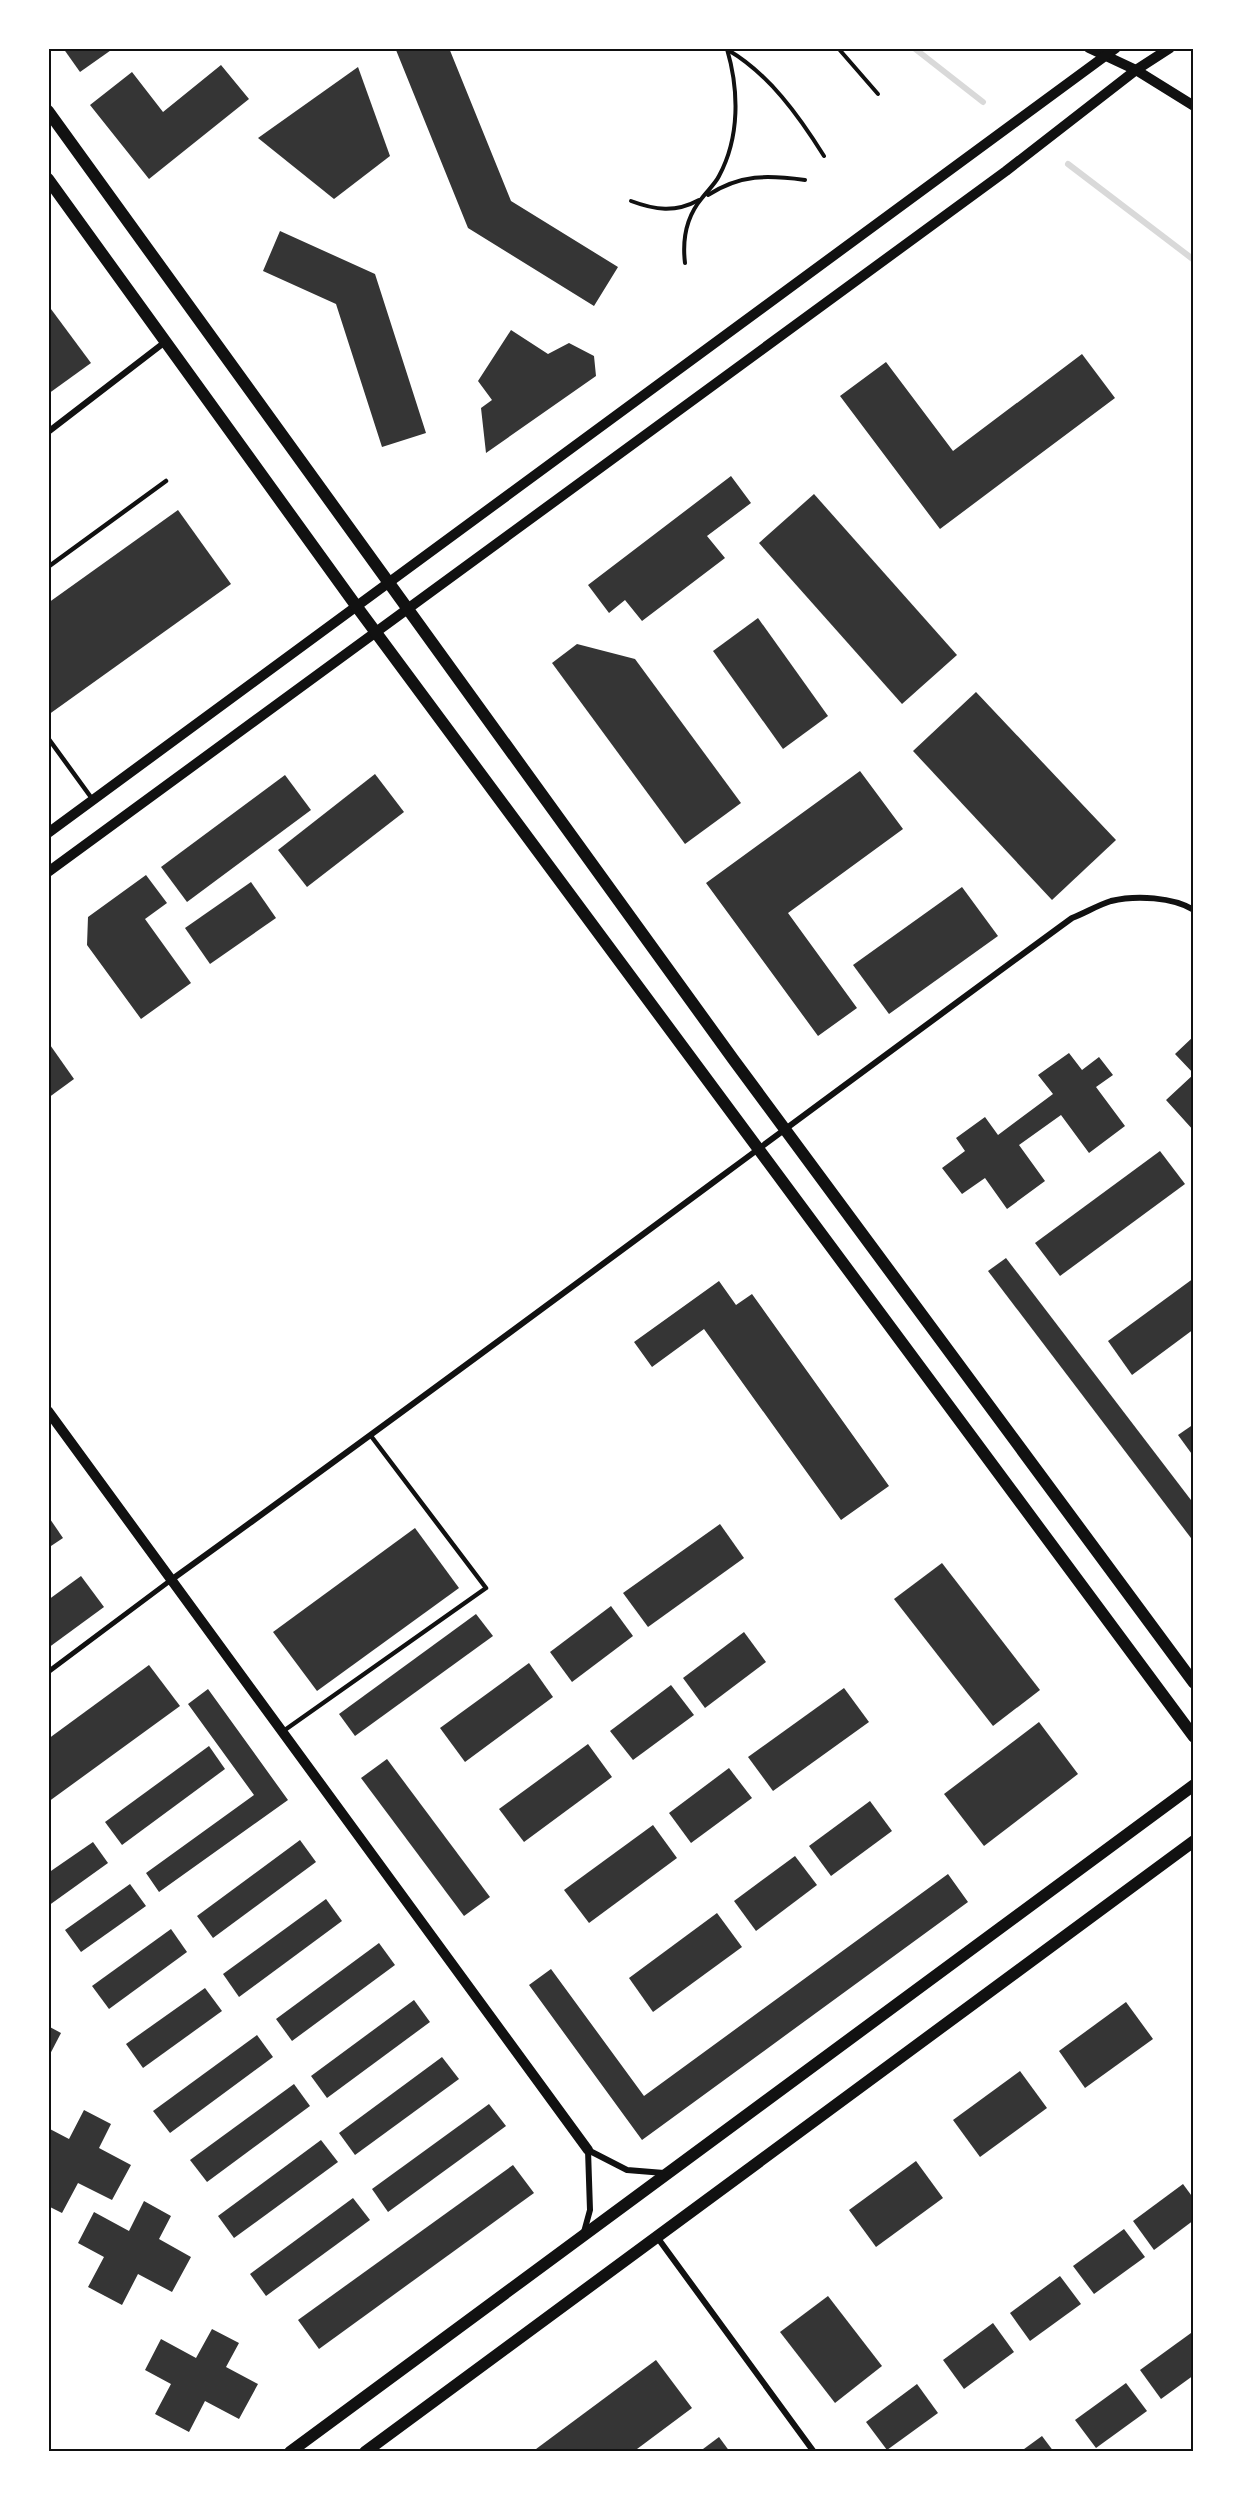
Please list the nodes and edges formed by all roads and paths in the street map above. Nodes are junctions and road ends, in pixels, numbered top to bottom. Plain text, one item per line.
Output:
1 (838, 48) edge
2 (1089, 48) edge
3 (1116, 48) edge
4 (1170, 48) edge
5 (726, 49) edge
6 (1104, 57) junction
7 (1136, 70) junction
8 (878, 94) dead end
9 (1194, 106) edge
10 (48, 111) edge
11 (824, 156) dead end
12 (48, 179) edge
13 (805, 180) dead end
14 (701, 198) junction
15 (631, 201) dead end
16 (685, 263) dead end
17 (166, 341) junction
18 (48, 432) edge
19 (166, 481) dead end
20 (48, 567) edge
21 (390, 583) junction
22 (357, 607) junction
23 (408, 609) junction
24 (377, 632) junction
25 (48, 738) edge
26 (93, 800) junction
27 (48, 833) edge
28 (48, 872) edge
29 (1194, 910) edge
30 (785, 1128) junction
31 (757, 1149) junction
32 (48, 1411) edge
33 (371, 1436) junction
34 (171, 1580) junction
35 (48, 1671) edge
36 (1194, 1683) edge
37 (282, 1732) junction
38 (1194, 1737) edge
39 (1194, 1785) edge
40 (1194, 1840) edge
41 (588, 2150) junction
42 (667, 2174) junction
43 (583, 2236) junction
44 (657, 2237) junction
45 (290, 2452) edge
46 (365, 2452) edge
47 (814, 2452) edge

1 - 8 path
2 - 6 street
3 - 6 street
4 - 7 street
5 - 11 path
5 - 14 path
6 - 7 street
6 - 21 street
7 - 9 street
7 - 23 street
10 - 21 main road
12 - 17 main road
13 - 14 path
14 - 15 path
14 - 16 path
17 - 18 street
17 - 22 main road
19 - 20 lane
21 - 22 street
21 - 23 main road
22 - 24 main road
22 - 26 street
23 - 24 street
23 - 30 main road
24 - 28 street
24 - 31 main road
25 - 26 lane
26 - 27 street
29 - 30 street
30 - 31 street
30 - 36 main road
31 - 33 street
31 - 38 main road
32 - 34 street
33 - 34 street
33 - 37 lane
34 - 35 street
34 - 37 street
37 - 41 street
39 - 42 main road
40 - 44 main road
41 - 42 street
41 - 43 street
42 - 43 main road
43 - 45 main road
44 - 46 main road
44 - 47 street

